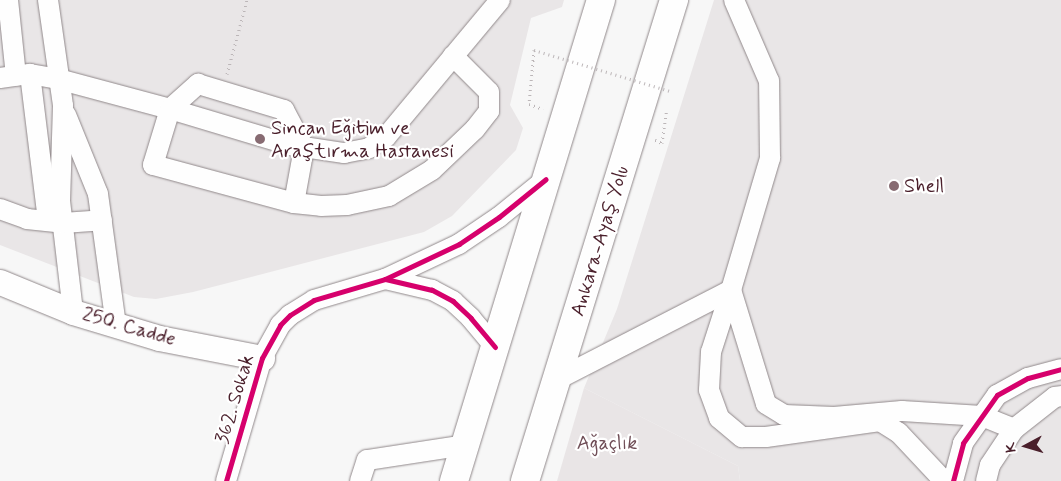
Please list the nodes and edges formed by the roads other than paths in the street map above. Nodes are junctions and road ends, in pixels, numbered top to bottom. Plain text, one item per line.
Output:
1 (8, 0) edge
2 (48, 0) edge
3 (500, 0) edge
4 (601, 0) edge
5 (674, 0) edge
6 (734, 0) edge
7 (453, 56) junction
8 (15, 76) edge
9 (58, 78) junction
10 (63, 106) junction
11 (170, 109) junction
12 (304, 148) junction
13 (546, 179) junction
14 (294, 203) junction
15 (0, 209) edge
16 (102, 220) junction
17 (56, 222) junction
18 (385, 278) junction
19 (0, 282) edge
20 (731, 290) junction
21 (73, 312) junction
22 (116, 326) junction
23 (495, 347) junction
24 (262, 358) junction
25 (1061, 368) edge
26 (556, 380) junction
27 (1061, 396) edge
28 (982, 416) junction
29 (1014, 429) junction
30 (464, 445) junction
31 (226, 481) edge
32 (360, 481) edge
33 (454, 481) edge
34 (524, 481) edge
35 (944, 481) edge
36 (952, 481) edge
37 (986, 481) edge

1 - 8 street
2 - 9 street
3 - 7 street
4 - 13 highway
5 - 26 highway, Ankara-Ayaş Yolu
6 - 20 street
7 - 12 street
7 - 14 street
8 - 9 street
8 - 17 street
9 - 10 street
9 - 11 street
10 - 16 street
10 - 17 street
11 - 12 street
11 - 12 street
11 - 14 street
12 - 14 street
13 - 18 street, 362. Sokak
13 - 23 highway
15 - 17 street
16 - 17 street
16 - 22 street
17 - 21 street
18 - 23 street
18 - 24 street, 362. Sokak
19 - 21 main road, 250. Cadde
20 - 26 street
20 - 28 street
20 - 35 street
21 - 22 main road, 250. Cadde
22 - 24 main road, 250. Cadde
23 - 30 highway
24 - 31 street, 362. Sokak
25 - 28 street
26 - 34 highway, Ankara-Ayaş Yolu
27 - 29 street
28 - 29 street
28 - 36 street
29 - 37 street
30 - 32 street
30 - 33 highway

